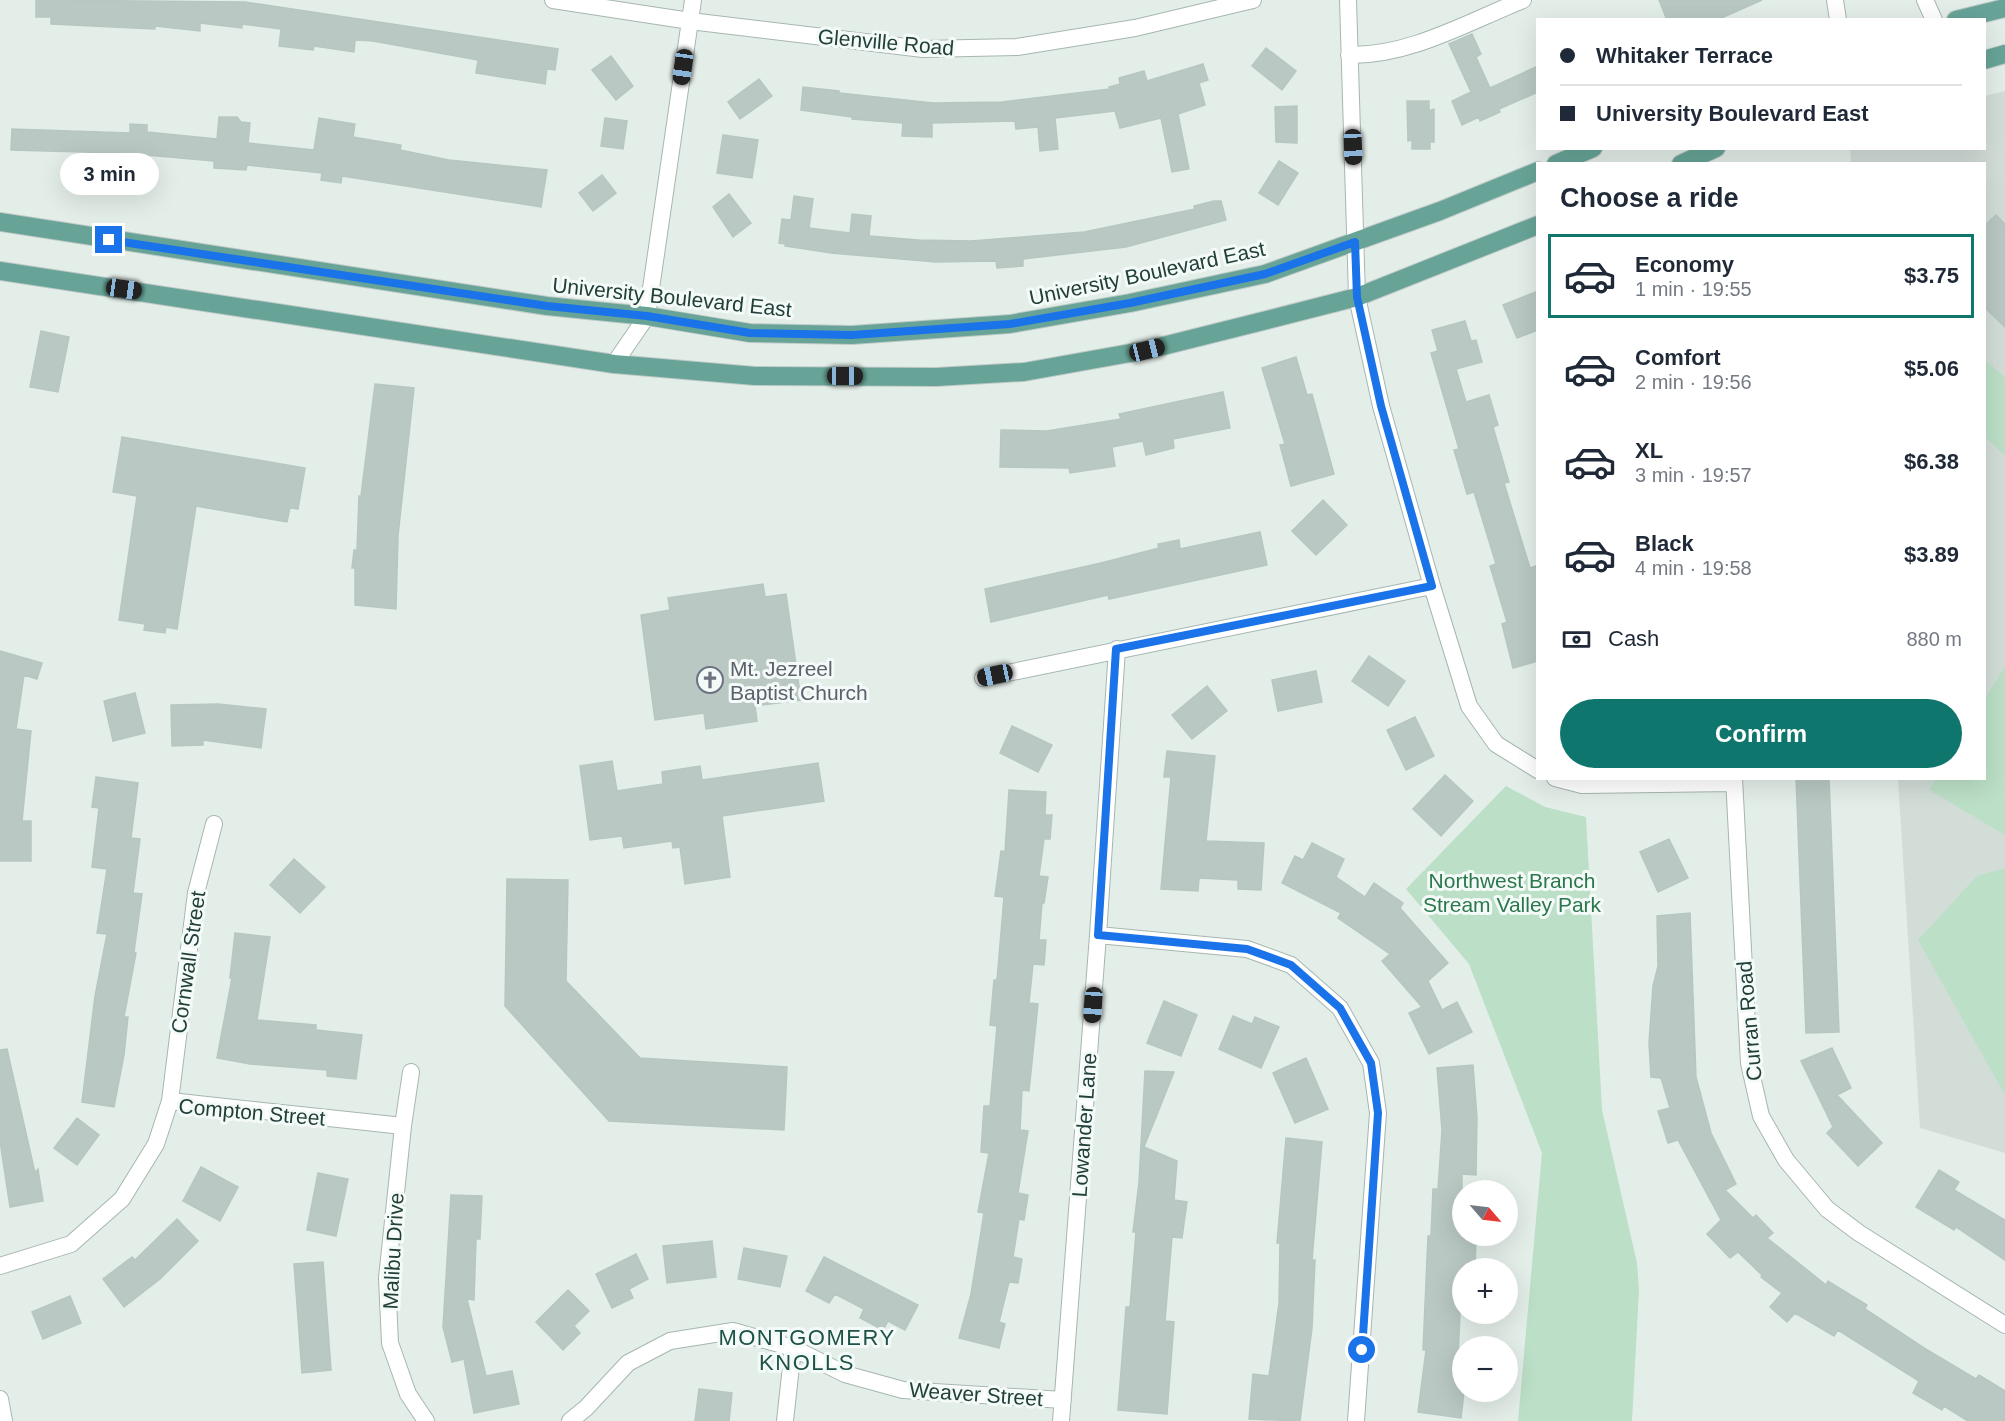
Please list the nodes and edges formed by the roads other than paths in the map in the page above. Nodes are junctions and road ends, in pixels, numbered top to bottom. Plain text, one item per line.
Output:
1 (553, 0) edge
2 (693, 0) edge
3 (1253, 0) edge
4 (1348, 0) edge
5 (1523, 0) edge
6 (1835, 0) edge
7 (1925, 0) edge
8 (2005, 8) edge
9 (1838, 18) edge
10 (1933, 18) edge
11 (1964, 18) edge
12 (690, 21) junction
13 (2005, 54) edge
14 (1350, 55) junction
15 (1986, 59) edge
16 (1588, 150) edge
17 (1712, 150) edge
18 (1561, 162) edge
19 (1685, 162) edge
20 (1536, 172) edge
21 (0, 222) edge
22 (1536, 226) edge
23 (1355, 242) junction
24 (0, 271) edge
25 (1357, 297) junction
26 (647, 316) junction
27 (614, 364) junction
28 (1432, 586) junction
29 (1116, 649) junction
30 (983, 678) dead end
31 (1536, 769) edge
32 (1563, 780) edge
33 (1734, 781) edge
34 (214, 824) dead end
35 (1098, 935) junction
36 (411, 1072) dead end
37 (170, 1101) junction
38 (403, 1126) junction
39 (0, 1266) edge
40 (2005, 1325) edge
41 (793, 1348) junction
42 (0, 1399) edge
43 (1063, 1400) junction
44 (4, 1421) edge
45 (426, 1421) edge
46 (570, 1421) edge
47 (785, 1421) edge
48 (1061, 1421) edge
49 (1356, 1421) edge

1 - 12 street, Glenville Road
2 - 12 street
3 - 12 street, Glenville Road
4 - 14 street
5 - 14 street
6 - 9 street
7 - 10 street
8 - 11 main road
12 - 26 street
13 - 15 main road
14 - 23 street
16 - 18 main road
17 - 19 main road
20 - 23 main road, University Boulevard East
21 - 26 main road, University Boulevard East
22 - 25 main road
23 - 25 street
23 - 26 main road, University Boulevard East
24 - 27 main road
25 - 27 main road
25 - 28 street
26 - 27 street
28 - 29 street
28 - 31 street
29 - 30 street
29 - 35 street, Lowander Lane
32 - 33 street
33 - 40 street, Curran Road
34 - 37 street, Cornwall Street
35 - 43 street, Lowander Lane
35 - 49 street
36 - 38 street, Malibu Drive
37 - 38 street, Compton Street
37 - 39 street, Compton Street
38 - 45 street, Malibu Drive
41 - 43 street, Weaver Street
41 - 46 street, Weaver Street
41 - 47 street
42 - 44 street
43 - 48 street, Lowander Lane

